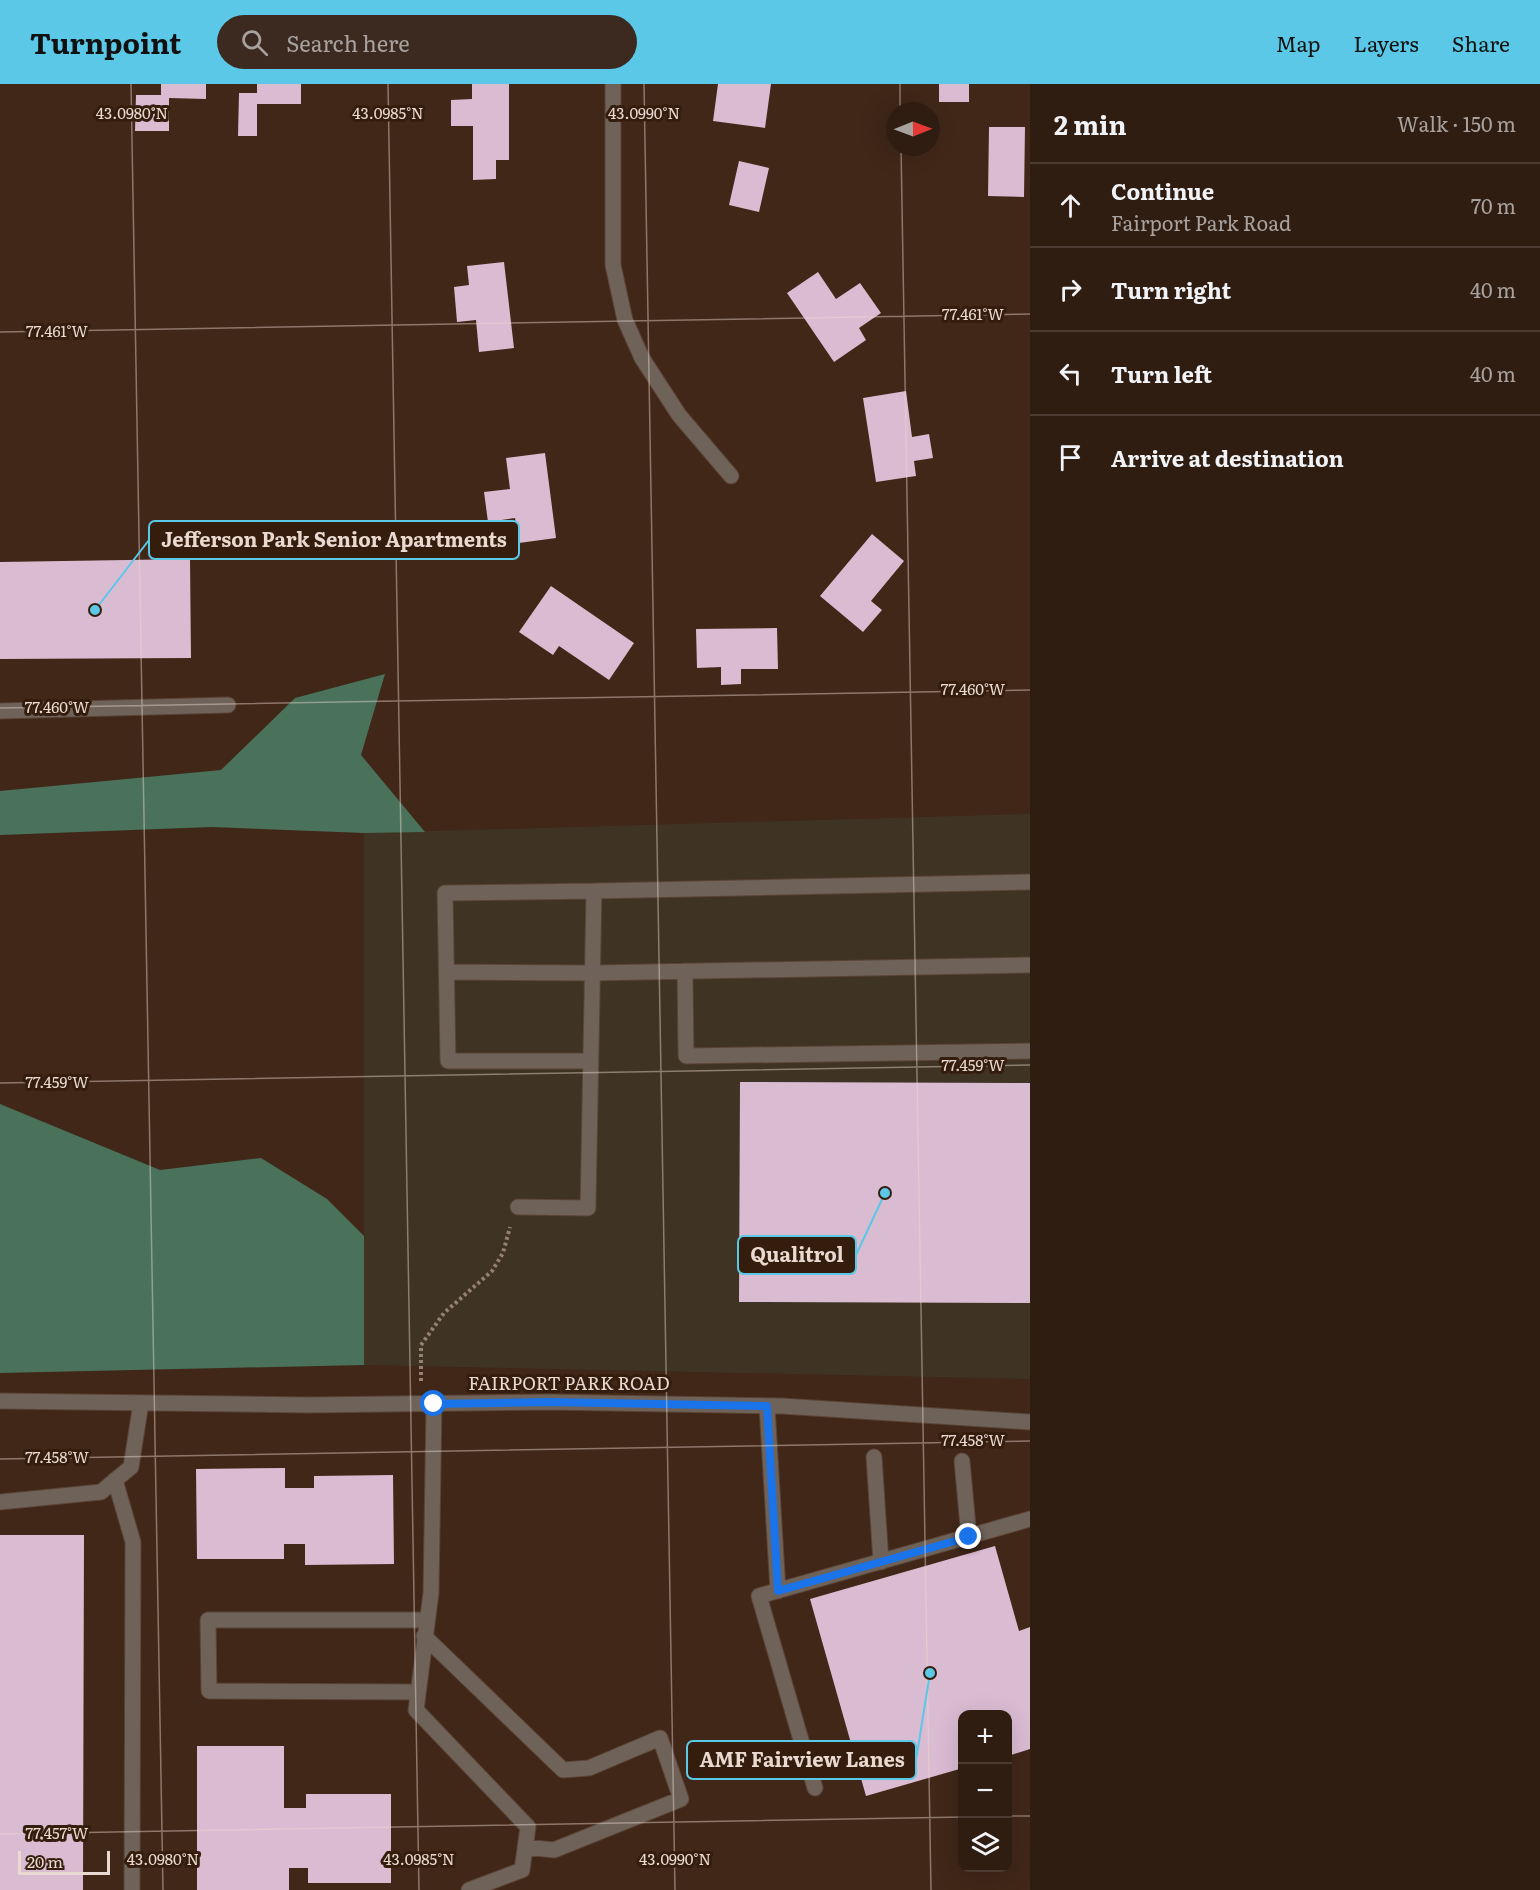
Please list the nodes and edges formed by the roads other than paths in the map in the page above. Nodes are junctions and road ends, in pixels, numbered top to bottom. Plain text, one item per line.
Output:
1 (613, 84) edge
2 (730, 476) dead end
3 (228, 705) dead end
4 (0, 711) edge
5 (1030, 882) edge
6 (594, 891) junction
7 (1030, 965) edge
8 (685, 971) junction
9 (447, 972) junction
10 (593, 972) junction
11 (1030, 1051) edge
12 (591, 1061) junction
13 (518, 1207) road end
14 (0, 1401) edge
15 (141, 1403) junction
16 (428, 1404) junction
17 (767, 1406) junction
18 (1030, 1422) edge
19 (874, 1457) dead end
20 (962, 1461) dead end
21 (115, 1480) junction
22 (0, 1502) edge
23 (1030, 1520) edge
24 (969, 1537) junction
25 (881, 1562) junction
26 (778, 1591) junction
27 (427, 1620) junction
28 (424, 1636) junction
29 (418, 1692) junction
30 (815, 1788) dead end
31 (525, 1847) junction
32 (132, 1890) edge
33 (469, 1890) edge

1 - 2 street
3 - 4 street
5 - 6 street
6 - 9 street
6 - 10 street
7 - 8 street
8 - 10 street
8 - 11 street
9 - 10 street
9 - 12 street
10 - 12 street
12 - 13 street
14 - 15 street, FAIRPORT PARK ROAD
15 - 16 street, FAIRPORT PARK ROAD
15 - 21 street
16 - 17 street, FAIRPORT PARK ROAD
16 - 27 street
17 - 18 street, FAIRPORT PARK ROAD
17 - 26 street
19 - 25 street
20 - 24 street
21 - 22 street
21 - 32 street
23 - 24 street
24 - 25 street
25 - 26 street
26 - 30 street
27 - 28 street
27 - 29 street
28 - 29 street
28 - 31 street
29 - 31 street
31 - 33 street

